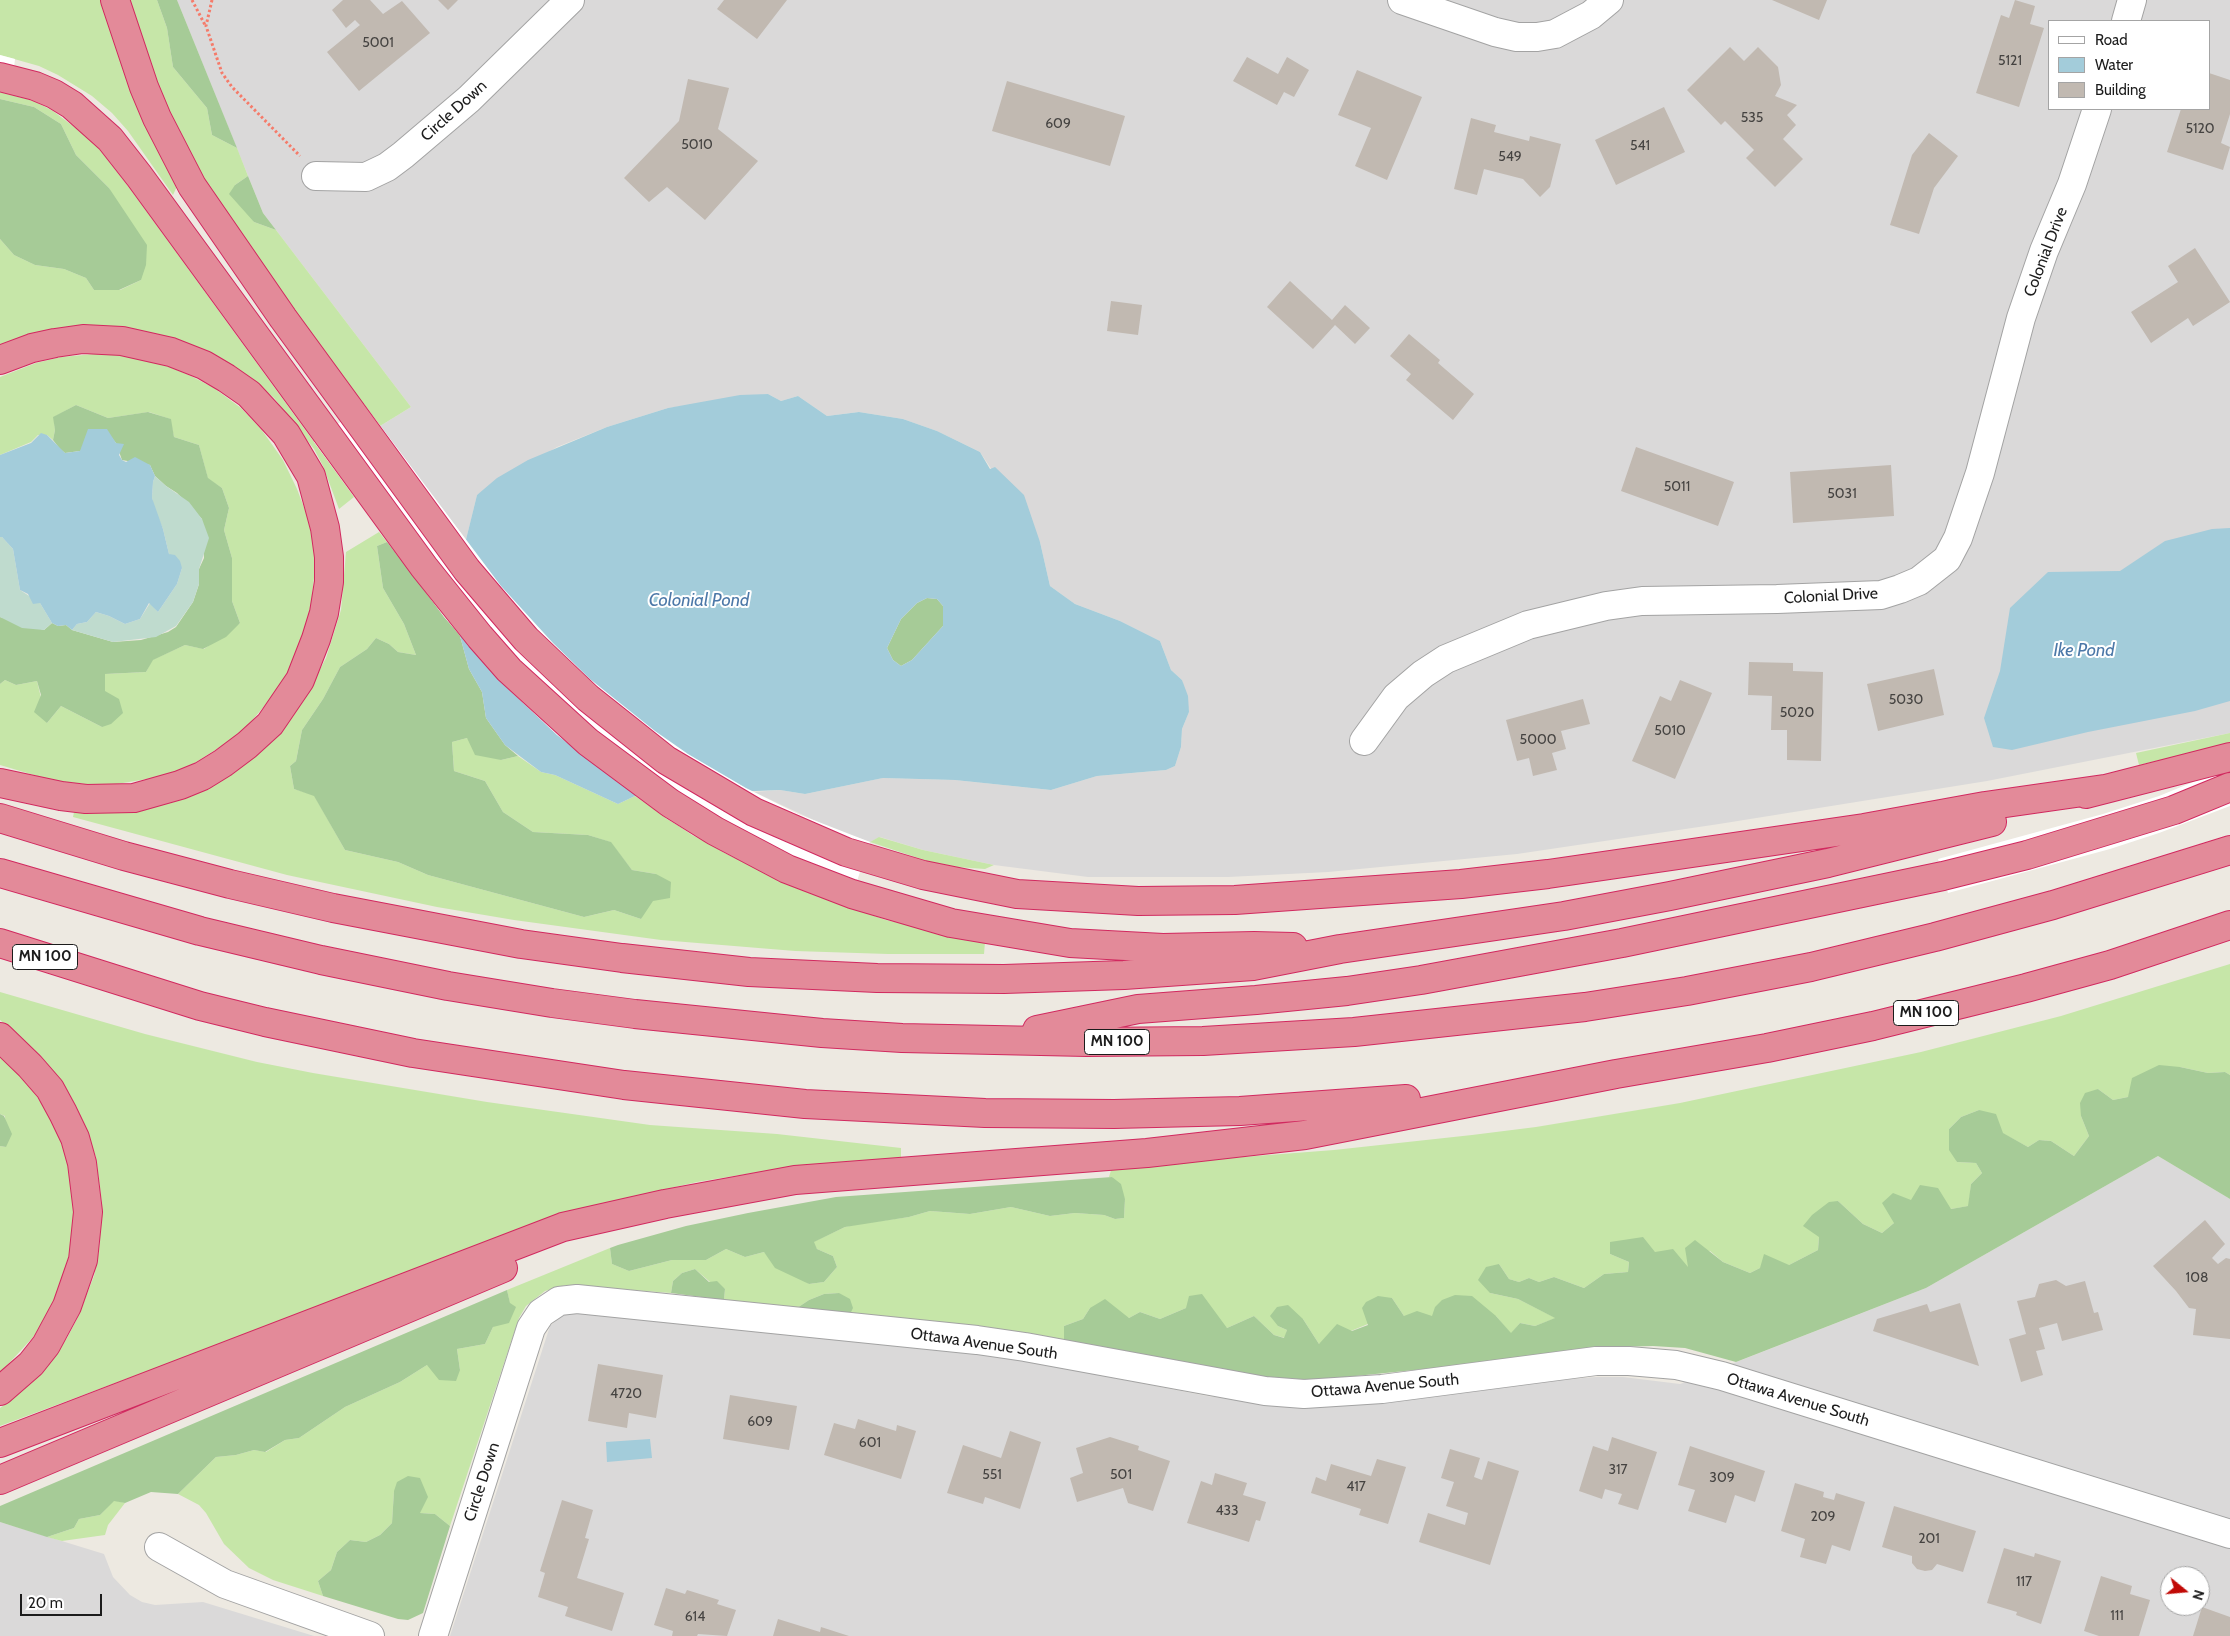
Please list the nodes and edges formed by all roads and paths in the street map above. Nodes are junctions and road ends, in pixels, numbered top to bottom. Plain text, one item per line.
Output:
1 (116, 0) edge
2 (192, 0) edge
3 (212, 0) edge
4 (570, 0) edge
5 (1402, 0) edge
6 (1608, 0) edge
7 (2132, 0) edge
8 (2126, 20) edge
9 (206, 26) junction
10 (6, 78) edge
11 (2097, 110) edge
12 (316, 176) joint
13 (0, 360) edge
14 (1364, 741) dead end
15 (2230, 757) edge
16 (0, 783) edge
17 (2230, 787) edge
18 (2104, 789) junction
19 (0, 818) edge
20 (2230, 850) edge
21 (0, 873) edge
22 (2230, 925) edge
23 (0, 943) edge
24 (1340, 949) junction
25 (0, 1037) edge
26 (990, 1040) junction
27 (1616, 1074) junction
28 (666, 1204) junction
29 (531, 1328) joint
30 (0, 1391) edge
31 (0, 1443) edge
32 (0, 1480) edge
33 (2230, 1534) edge
34 (159, 1547) dead end
35 (370, 1636) edge
36 (433, 1636) edge

1 - 18 highway
2 - 9 path
3 - 9 path
4 - 12 street, Circle Down
5 - 6 street
7 - 8 street
9 - 12 path
10 - 24 highway
11 - 14 street, Colonial Drive
13 - 16 highway
15 - 18 highway
17 - 26 highway
18 - 24 highway
19 - 24 highway
20 - 26 highway, MN 100
21 - 26 highway, MN 100
22 - 27 highway, MN 100
23 - 27 highway, MN 100
25 - 30 highway
27 - 28 highway
28 - 31 highway
28 - 32 highway
29 - 33 street, Ottawa Avenue South
29 - 36 street, Circle Down
34 - 35 street

